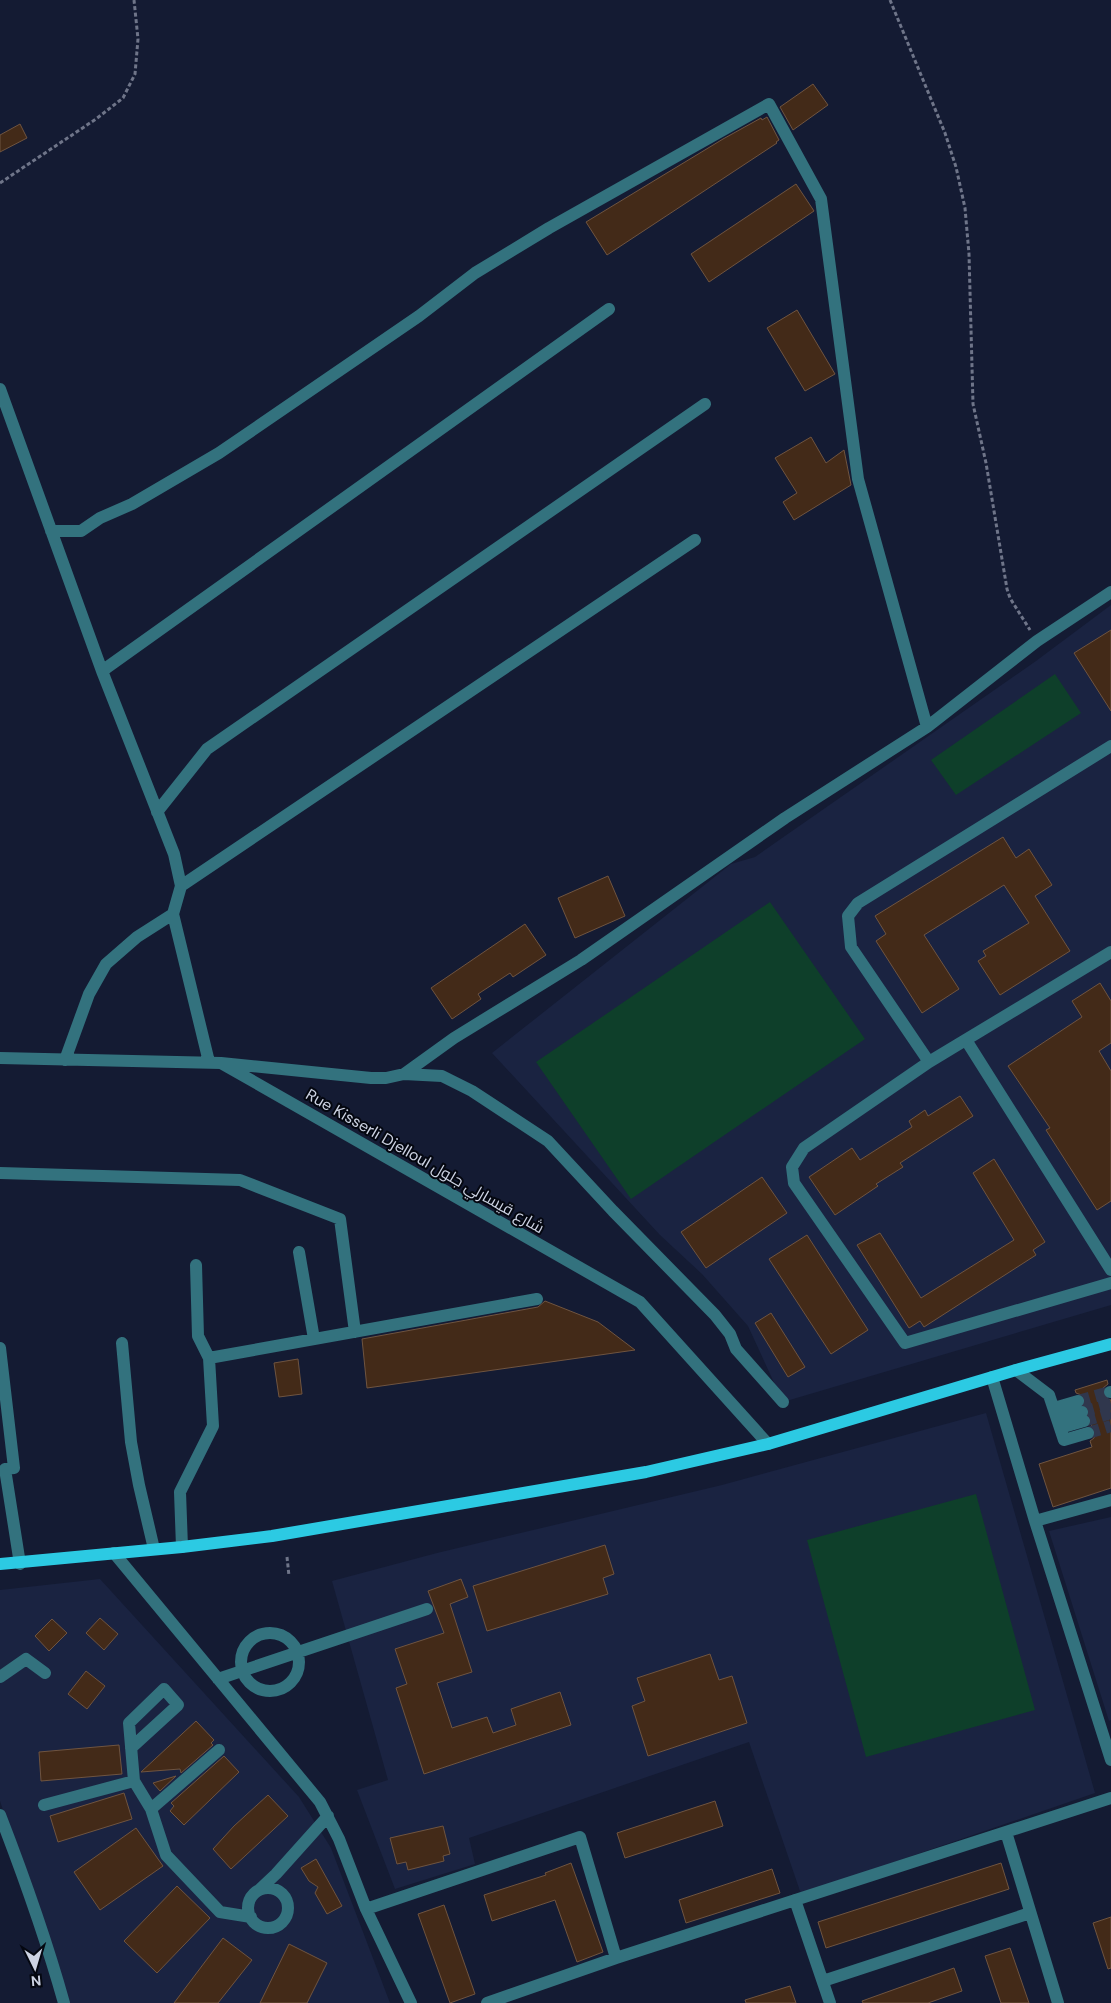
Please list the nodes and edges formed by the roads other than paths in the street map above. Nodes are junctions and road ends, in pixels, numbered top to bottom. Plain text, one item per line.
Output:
1 (609, 309) dead end
2 (0, 389) edge
3 (704, 404) dead end
4 (51, 531) junction
5 (695, 540) dead end
6 (1111, 592) edge
7 (102, 671) junction
8 (927, 727) junction
9 (1111, 746) edge
10 (157, 812) junction
11 (181, 886) junction
12 (173, 914) junction
13 (1111, 952) edge
14 (966, 1040) junction
15 (0, 1058) edge
16 (65, 1060) junction
17 (929, 1062) junction
18 (215, 1063) junction
19 (404, 1074) junction
20 (0, 1173) edge
21 (299, 1252) dead end
22 (196, 1265) dead end
23 (1111, 1270) edge
24 (1111, 1283) edge
25 (537, 1299) dead end
26 (355, 1332) junction
27 (314, 1340) junction
28 (122, 1343) dead end
29 (1111, 1344) edge
30 (0, 1348) edge
31 (209, 1358) junction
32 (1016, 1370) junction
33 (992, 1377) junction
34 (782, 1402) dead end
35 (1057, 1418) junction
36 (768, 1444) junction
37 (1111, 1500) edge
38 (1035, 1521) junction
39 (182, 1547) junction
40 (154, 1550) junction
41 (114, 1553) junction
42 (0, 1564) edge
43 (20, 1564) junction
44 (427, 1609) dead end
45 (297, 1653) junction
46 (242, 1671) junction
47 (46, 1673) dead end
48 (0, 1677) edge
49 (218, 1679) junction
50 (1106, 1730) edge
51 (131, 1748) junction
52 (219, 1750) dead end
53 (1111, 1760) edge
54 (134, 1781) junction
55 (1111, 1798) edge
56 (44, 1804) dead end
57 (151, 1809) junction
58 (0, 1815) edge
59 (328, 1816) junction
60 (1006, 1832) junction
61 (276, 1874) junction
62 (280, 1892) junction
63 (254, 1895) junction
64 (795, 1900) junction
65 (366, 1909) junction
66 (220, 1912) junction
67 (1030, 1913) junction
68 (251, 1917) junction
69 (616, 1958) junction
70 (823, 1982) junction
71 (64, 2003) edge
72 (411, 2003) edge
73 (487, 2003) edge
74 (830, 2003) edge
75 (1058, 2003) edge

1 - 7 street
2 - 4 street
3 - 10 street
4 - 7 street
4 - 8 street
5 - 11 street
6 - 8 street
7 - 10 street
8 - 19 street
9 - 17 street
10 - 11 street
11 - 12 street
12 - 16 street
12 - 18 street
13 - 14 street
14 - 17 street
14 - 23 street
15 - 16 street, Rue Kisserli Djelloul شارع قيسارلي جلول
16 - 18 street, Rue Kisserli Djelloul شارع قيسارلي جلول
17 - 24 street
18 - 19 street
18 - 36 street, Rue Kisserli Djelloul شارع قيسارلي جلول
19 - 34 street
20 - 26 street
21 - 27 street
22 - 31 street
25 - 26 street
26 - 27 street
27 - 31 street
28 - 40 street
29 - 32 main road
30 - 43 street
31 - 39 street
32 - 33 main road
32 - 35 street
33 - 36 main road
33 - 38 street
35 - 35 street
36 - 39 main road
37 - 38 street
38 - 50 street
39 - 40 main road
40 - 41 main road
41 - 43 main road
41 - 49 street
42 - 43 main road
44 - 45 street
45 - 46 street
45 - 46 street
45 - 46 street
46 - 49 street
47 - 48 street
49 - 59 street
50 - 53 street
51 - 51 street
51 - 54 street
52 - 57 street
54 - 56 street
54 - 57 street
55 - 60 street
57 - 66 street
58 - 71 street
59 - 61 street
59 - 65 street
60 - 64 street
60 - 67 street
61 - 62 street
61 - 63 street
62 - 63 street
62 - 68 street
63 - 66 street
63 - 68 street
64 - 69 street
64 - 70 street
65 - 69 street
65 - 72 street
66 - 68 street
67 - 70 street
67 - 75 street
69 - 73 street
70 - 74 street

